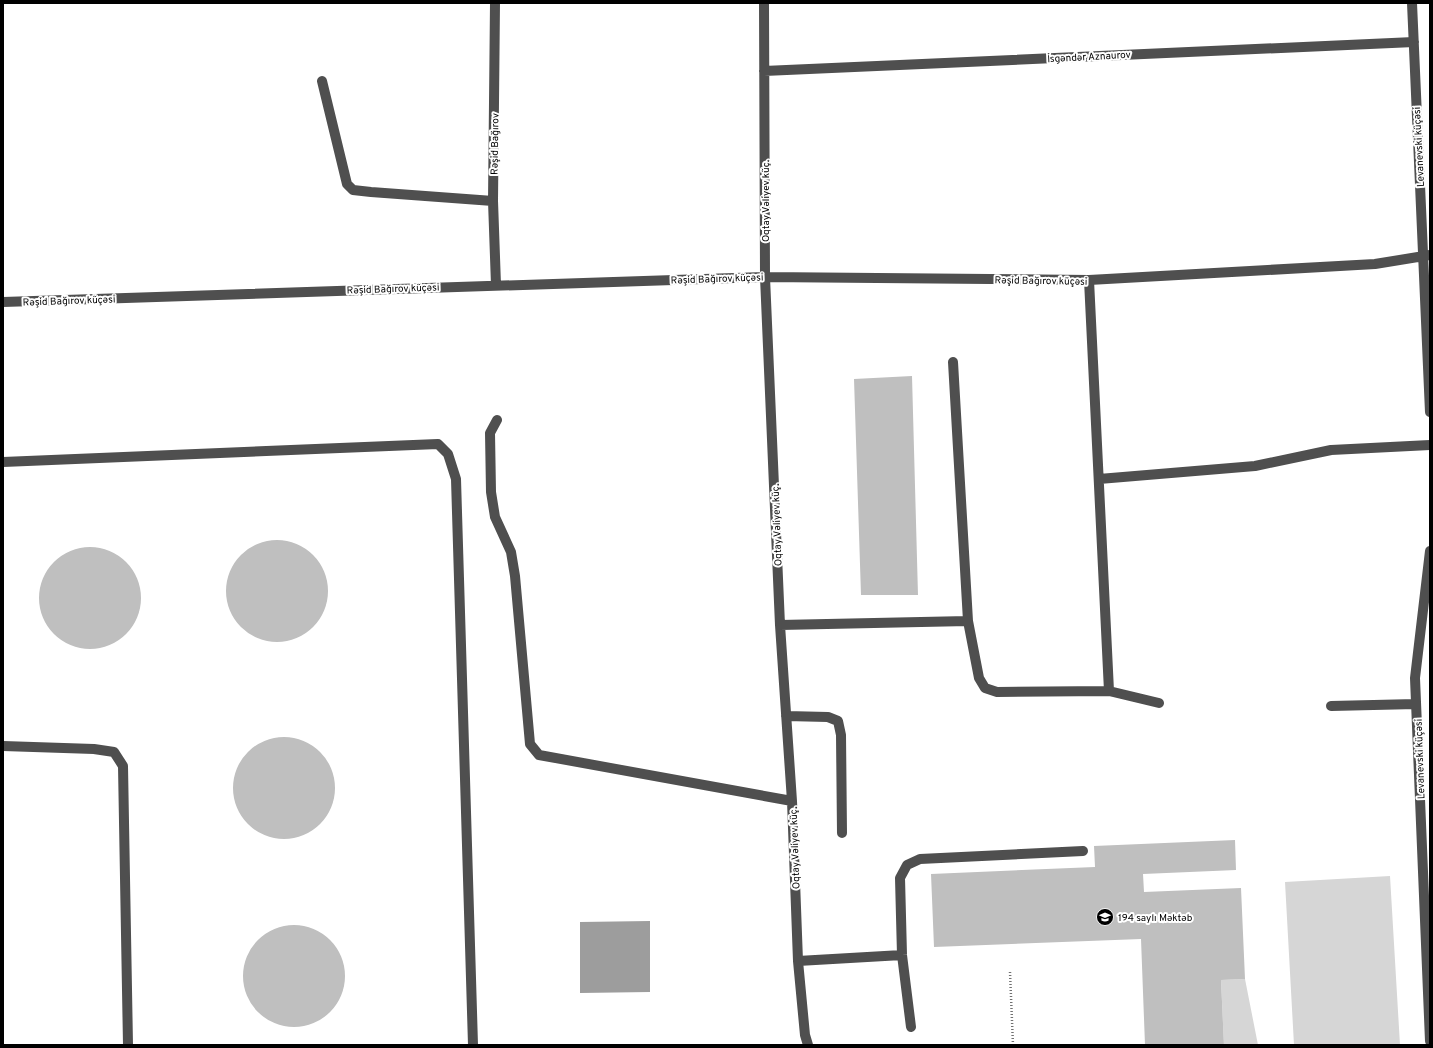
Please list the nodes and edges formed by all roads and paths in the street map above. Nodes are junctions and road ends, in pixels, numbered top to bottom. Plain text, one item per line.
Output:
1 (495, 3) edge
2 (764, 3) edge
3 (1412, 3) edge
4 (1414, 42) junction
5 (764, 71) junction
6 (322, 81) dead end
7 (493, 201) junction
8 (1427, 255) edge
9 (765, 277) junction
10 (1089, 280) junction
11 (496, 285) junction
12 (3, 302) edge
13 (953, 362) dead end
14 (1430, 412) edge
15 (497, 420) dead end
16 (1430, 445) edge
17 (3, 462) edge
18 (1099, 478) junction
19 (1430, 551) edge
20 (968, 621) junction
21 (780, 625) junction
22 (1108, 691) junction
23 (1159, 703) dead end
24 (1416, 704) junction
25 (1331, 706) dead end
26 (786, 716) junction
27 (3, 746) edge
28 (792, 801) junction
29 (842, 833) dead end
30 (1083, 851) dead end
31 (902, 955) junction
32 (798, 961) junction
33 (1010, 972) dead end
34 (912, 1027) dead end
35 (1430, 1040) edge
36 (128, 1045) edge
37 (474, 1045) edge
38 (808, 1045) edge
39 (1013, 1045) edge

1 - 7 street, Rəşid Bağırov
2 - 5 street, Oqtay Vəliyev küç.
3 - 4 street, Levanevski küçəsi
4 - 5 street, İsgəndər Aznaurov
4 - 8 street, Levanevski küçəsi
5 - 9 street, Oqtay Vəliyev küç.
6 - 7 street
7 - 11 street, Rəşid Bağırov
8 - 10 street, Rəşid Bağırov küçəsi
8 - 14 street, Levanevski küçəsi
9 - 10 street, Rəşid Bağırov küçəsi
9 - 11 street, Rəşid Bağırov küçəsi
9 - 21 street, Oqtay Vəliyev küç.
10 - 18 street
11 - 12 street, Rəşid Bağırov küçəsi
13 - 20 street
15 - 28 street
16 - 18 street
17 - 37 street
18 - 22 street
19 - 24 street, Levanevski küçəsi
20 - 21 street
20 - 22 street
21 - 26 street, Oqtay Vəliyev küç.
22 - 23 street
24 - 25 street
24 - 35 street, Levanevski küçəsi
26 - 28 street, Oqtay Vəliyev küç.
26 - 29 street
27 - 36 street
28 - 32 street, Oqtay Vəliyev küç.
30 - 31 street
31 - 32 street
31 - 34 street
32 - 38 street, Oqtay Vəliyev küç.
33 - 39 path

